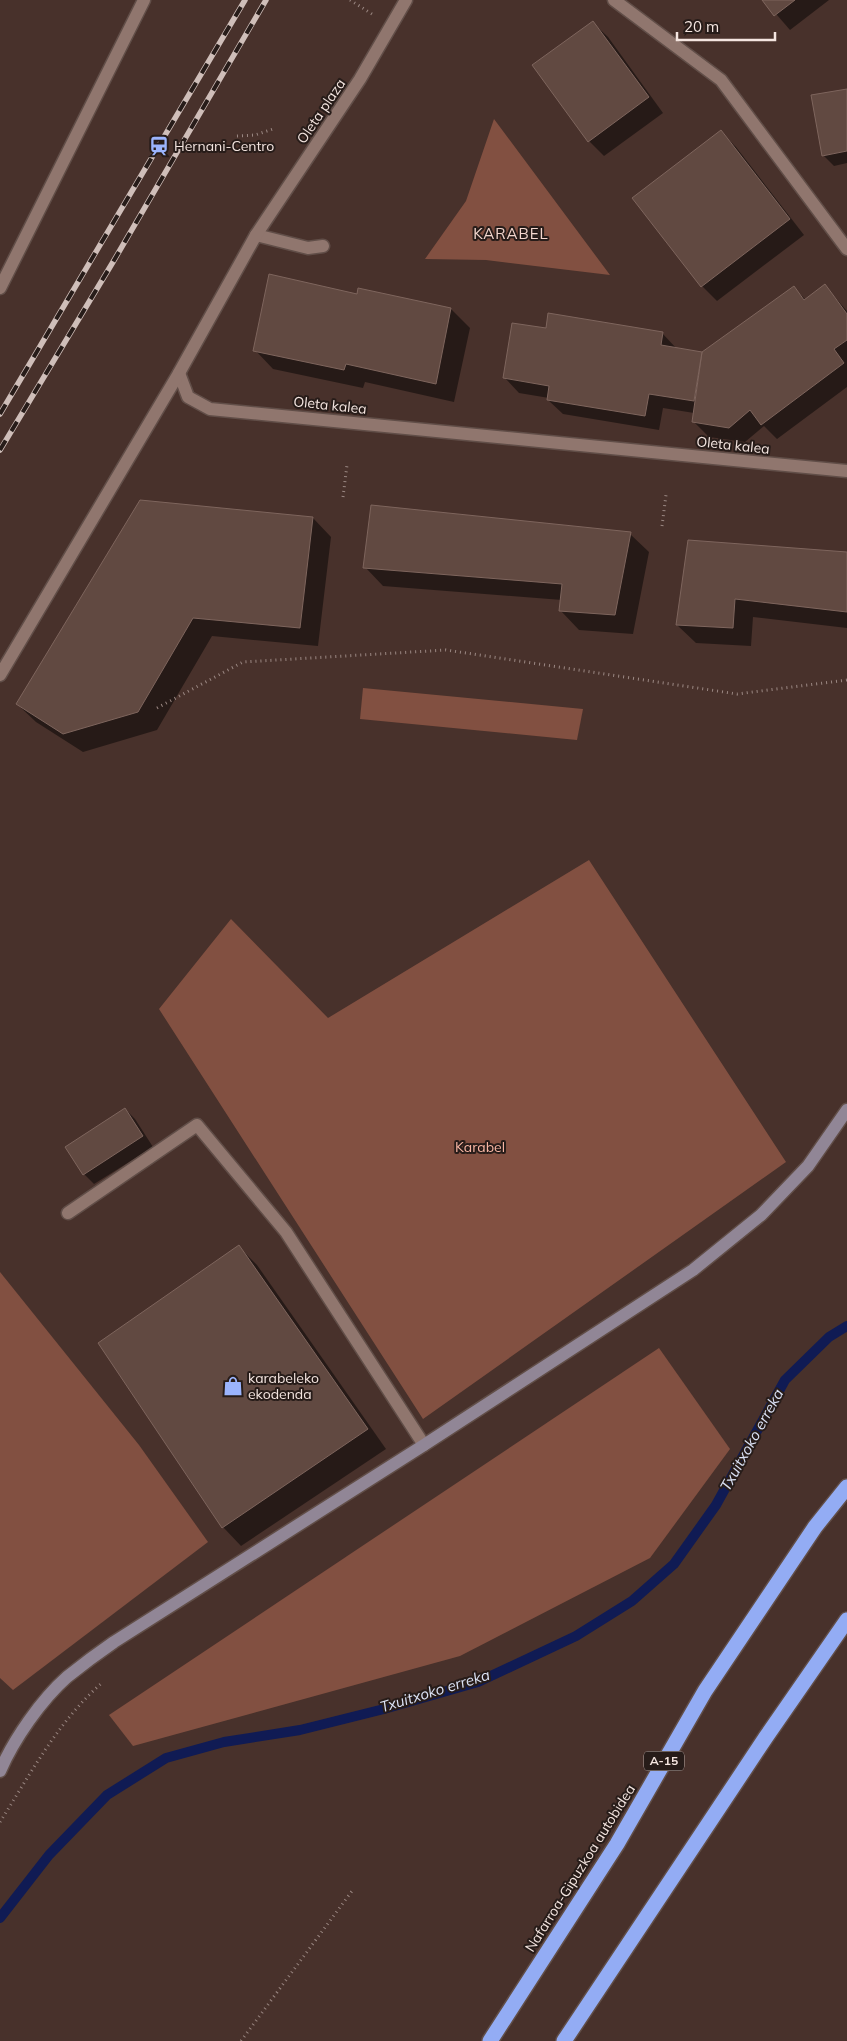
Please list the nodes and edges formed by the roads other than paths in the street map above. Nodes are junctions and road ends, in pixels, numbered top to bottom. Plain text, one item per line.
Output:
1 (144, 0) edge
2 (406, 0) edge
3 (614, 0) edge
4 (256, 236) junction
5 (322, 246) dead end
6 (847, 249) edge
7 (0, 288) edge
8 (178, 373) junction
9 (847, 471) edge
10 (0, 675) edge
11 (847, 1110) edge
12 (68, 1212) dead end
13 (424, 1445) junction
14 (847, 1487) edge
15 (847, 1620) edge
16 (0, 1771) edge
17 (490, 2041) edge
18 (564, 2041) edge

1 - 7 street
2 - 4 street, Oleta plaza
3 - 6 street
4 - 5 street
4 - 8 street, Oleta plaza
8 - 9 street, Oleta kalea
8 - 10 street
11 - 13 street
12 - 13 street
13 - 16 street
14 - 17 highway, Nafarroa-Gipuzkoa autobidea / A-15
15 - 18 highway

